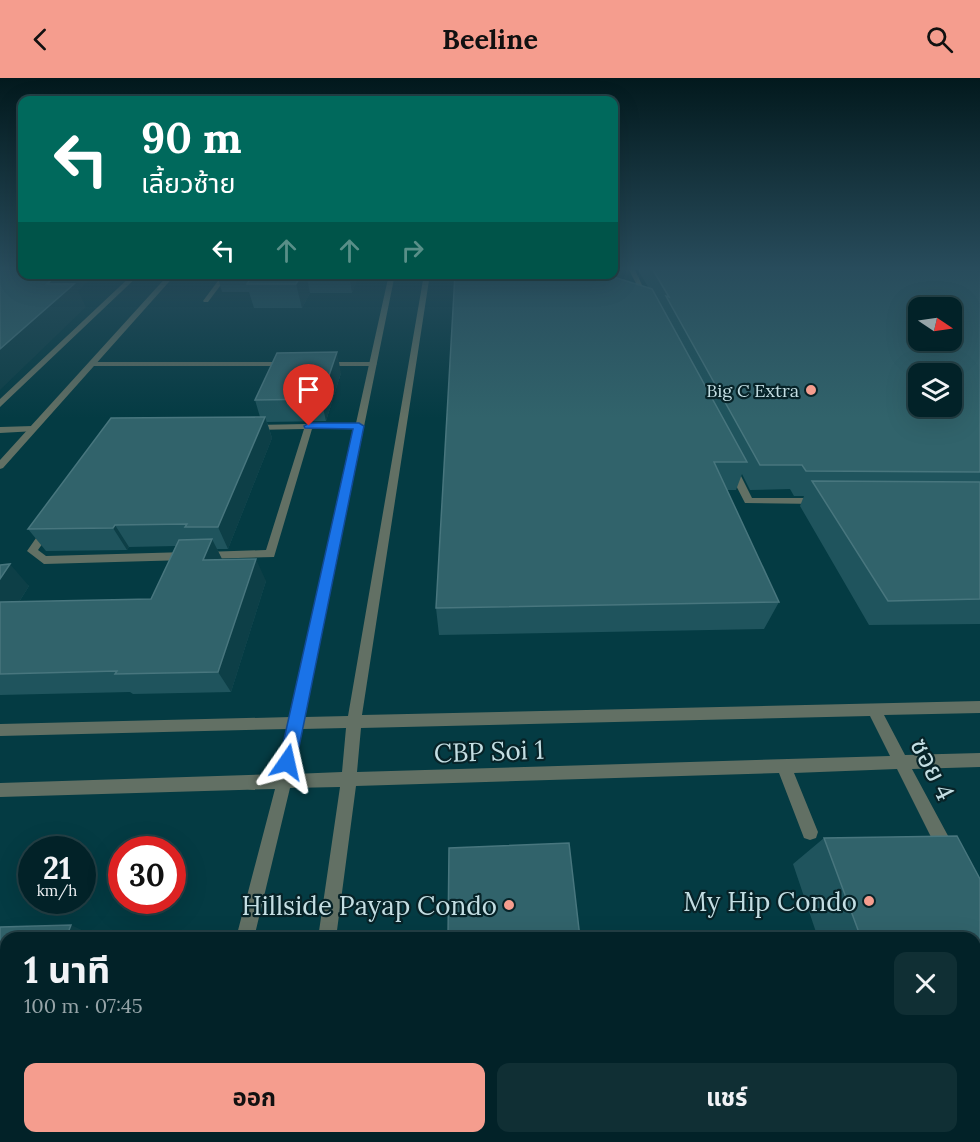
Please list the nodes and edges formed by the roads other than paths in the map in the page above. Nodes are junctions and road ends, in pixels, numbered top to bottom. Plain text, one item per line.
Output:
1 (89, 320) edge
2 (132, 320) edge
3 (382, 320) edge
4 (420, 320) edge
5 (93, 364) junction
6 (291, 364) edge
7 (314, 364) edge
8 (373, 364) junction
9 (0, 404) edge
10 (309, 426) junction
11 (359, 426) junction
12 (240, 428) edge
13 (33, 429) junction
14 (0, 430) edge
15 (727, 459) edge
16 (0, 466) edge
17 (832, 501) edge
18 (52, 522) edge
19 (980, 707) edge
20 (874, 710) junction
21 (354, 722) junction
22 (295, 723) junction
23 (0, 730) edge
24 (980, 760) edge
25 (902, 762) junction
26 (784, 766) junction
27 (349, 779) junction
28 (284, 781) junction
29 (0, 790) edge
30 (810, 832) dead end
31 (954, 865) edge
32 (246, 932) edge
33 (328, 932) edge

1 - 9 street
2 - 5 street
3 - 8 street
4 - 21 street
5 - 6 street
5 - 13 street
7 - 8 street
8 - 11 street
10 - 11 street
10 - 12 street
10 - 18 street
11 - 22 street
13 - 14 street
13 - 16 street
15 - 17 street
19 - 20 street, CBP Soi 1
20 - 21 street, CBP Soi 1
20 - 25 street, ซอย 4
21 - 22 street, CBP Soi 1
21 - 27 street
22 - 23 street, CBP Soi 1
22 - 28 street
24 - 25 street, CBP Soi 1
25 - 26 street, CBP Soi 1
25 - 31 street, ซอย 4
26 - 27 street, CBP Soi 1
26 - 30 street
27 - 28 street, CBP Soi 1
27 - 33 street
28 - 29 street, CBP Soi 1
28 - 32 street

